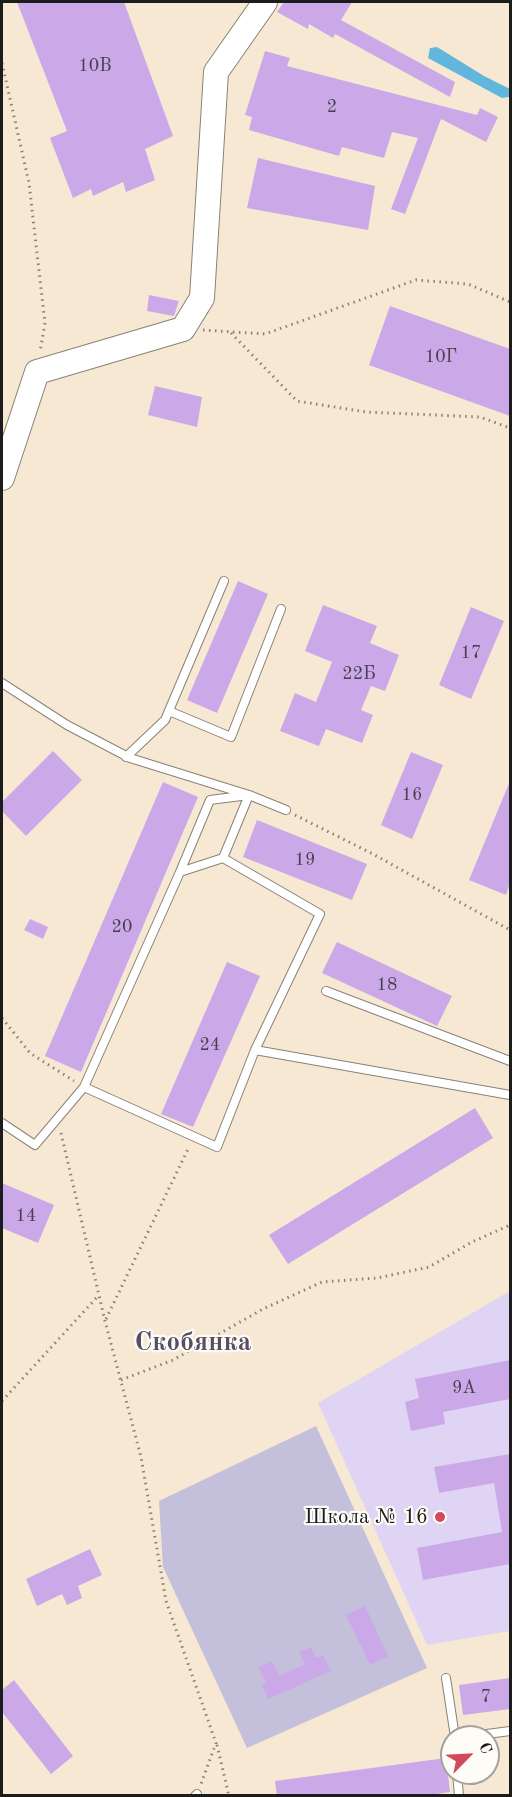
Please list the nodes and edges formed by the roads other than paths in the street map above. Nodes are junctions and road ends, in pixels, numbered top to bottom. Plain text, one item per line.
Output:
1 (265, 2) edge
2 (2, 478) edge
3 (224, 581) dead end
4 (281, 609) dead end
5 (2, 683) edge
6 (169, 711) junction
7 (126, 757) junction
8 (249, 795) junction
9 (286, 810) road end
10 (223, 858) junction
11 (180, 872) junction
12 (326, 991) dead end
13 (255, 1050) junction
14 (510, 1061) edge
15 (84, 1087) junction
16 (510, 1095) edge
17 (2, 1123) edge
18 (446, 1677) dead end
19 (453, 1725) edge

1 - 2 street
3 - 6 lane
4 - 6 lane
5 - 7 lane
6 - 7 lane
7 - 8 lane
8 - 9 lane
8 - 10 lane
8 - 11 lane
10 - 11 lane
10 - 13 lane
11 - 15 lane
12 - 14 lane
13 - 15 lane
13 - 16 lane
15 - 17 lane
18 - 19 lane

